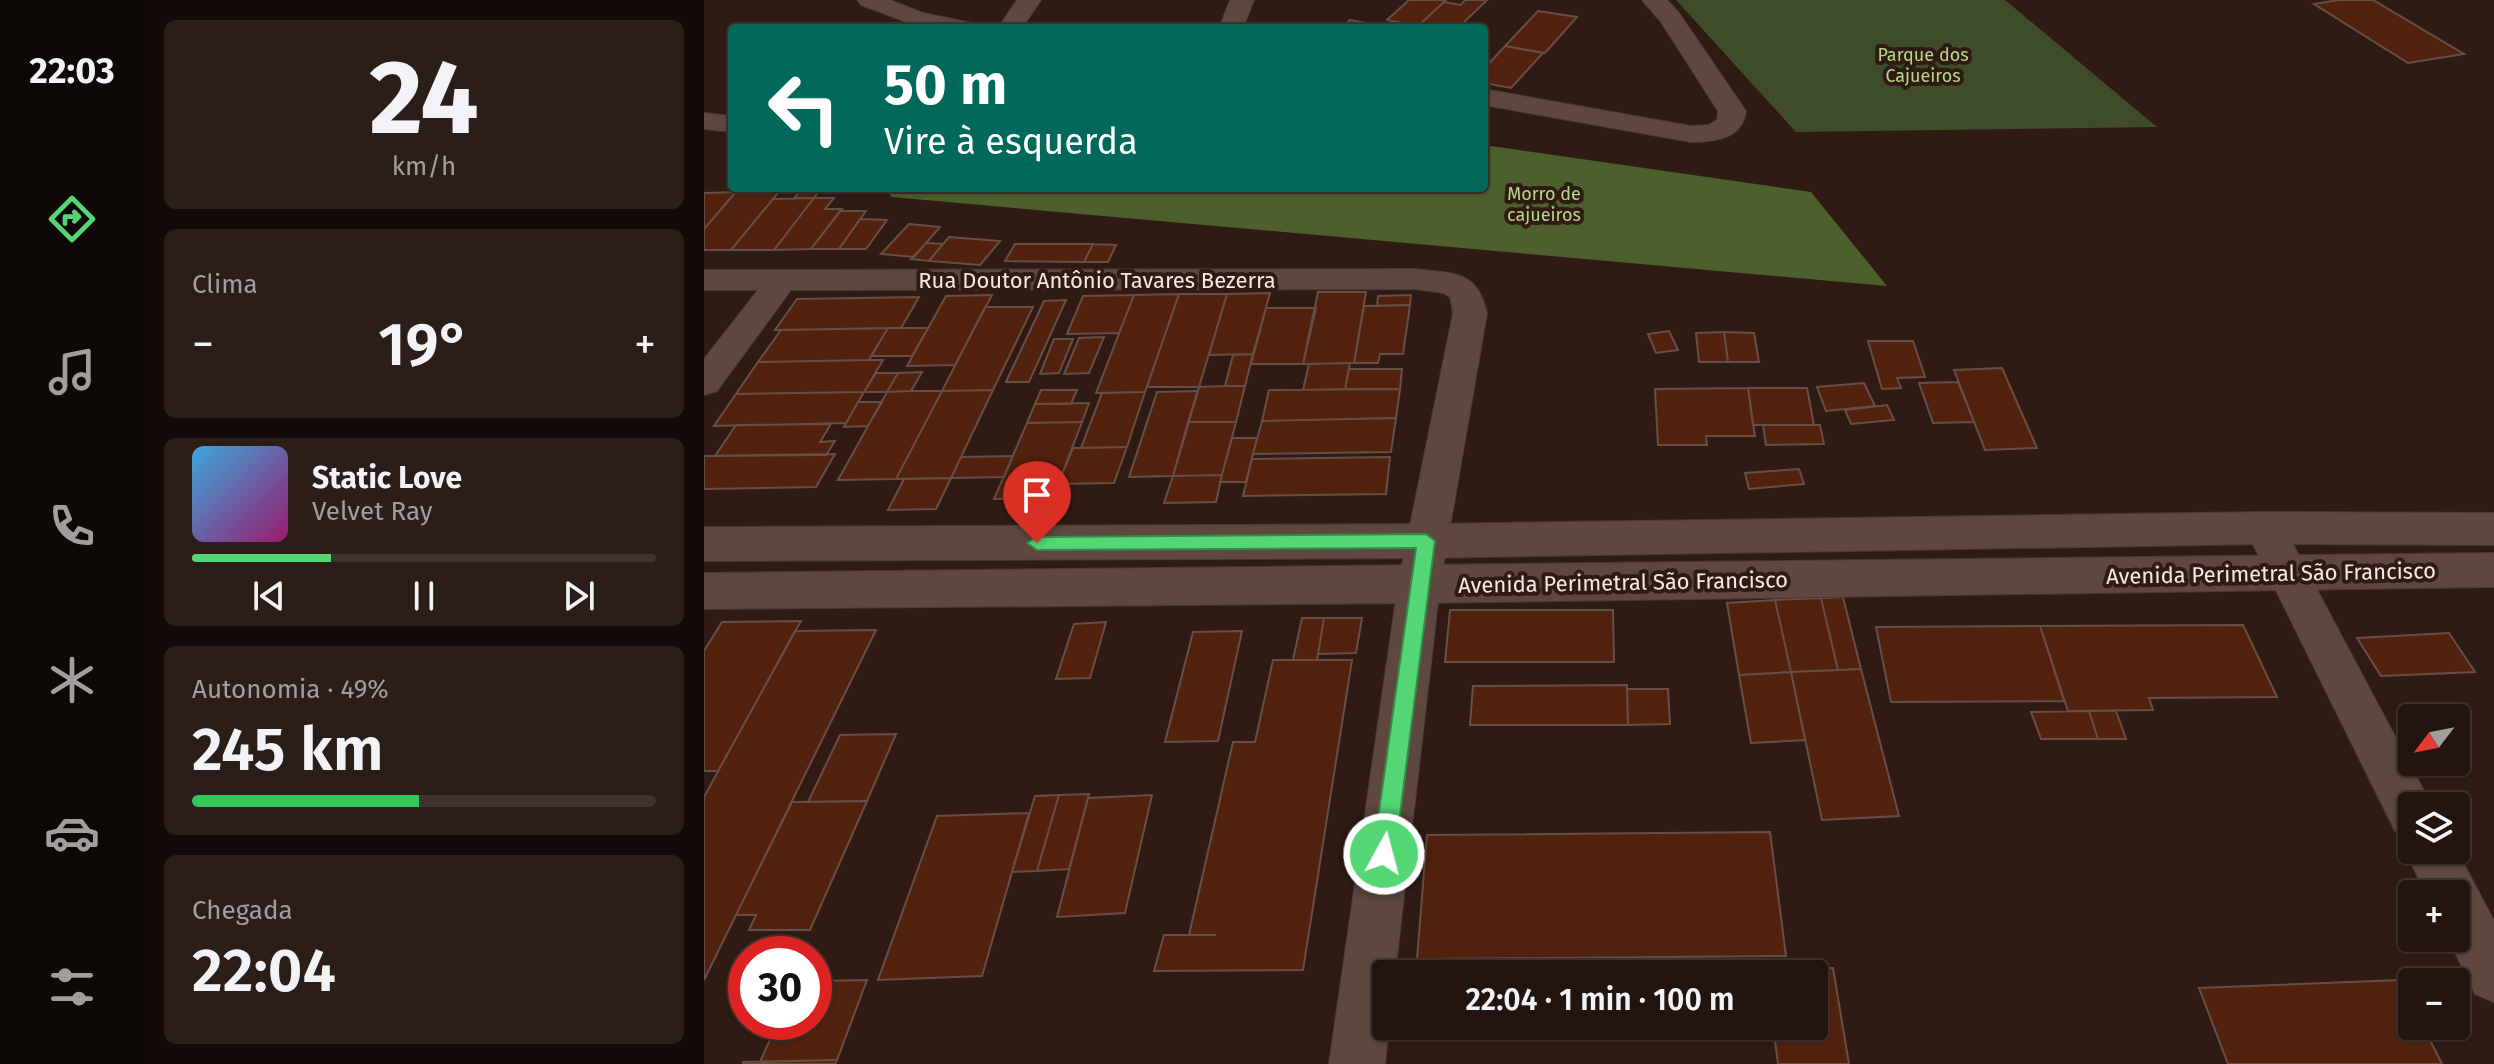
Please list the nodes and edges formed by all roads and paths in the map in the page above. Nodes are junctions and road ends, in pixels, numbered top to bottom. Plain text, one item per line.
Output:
1 (869, 0) edge
2 (1029, 0) edge
3 (1242, 0) edge
4 (1654, 0) edge
5 (943, 24) edge
6 (1013, 24) edge
7 (1233, 24) edge
8 (1488, 98) edge
9 (704, 121) edge
10 (728, 124) edge
11 (704, 280) edge
12 (782, 280) junction
13 (704, 383) edge
14 (2265, 528) junction
15 (2494, 529) edge
16 (1426, 541) junction
17 (1067, 543) junction
18 (704, 544) edge
19 (2494, 570) edge
20 (2288, 572) junction
21 (1419, 585) junction
22 (1044, 587) junction
23 (704, 591) edge
24 (2400, 792) edge
25 (2470, 928) edge
26 (2494, 975) edge
27 (1357, 1064) edge

1 - 5 street
2 - 6 street
3 - 7 street
4 - 8 street
9 - 10 street
11 - 12 street, Rua Doutor Antônio Tavares Bezerra
12 - 13 street
12 - 16 street, Rua Doutor Antônio Tavares Bezerra
14 - 15 main road, Avenida Perimetral São Francisco
14 - 16 main road, Avenida Perimetral São Francisco
14 - 20 street
16 - 17 main road, Avenida Perimetral São Francisco
16 - 21 street
17 - 18 main road, Avenida Perimetral São Francisco
17 - 22 main road
19 - 20 main road, Avenida Perimetral São Francisco
20 - 21 main road, Avenida Perimetral São Francisco
20 - 24 street
21 - 22 main road, Avenida Perimetral São Francisco
21 - 27 street
22 - 23 main road, Avenida Perimetral São Francisco
25 - 26 street

